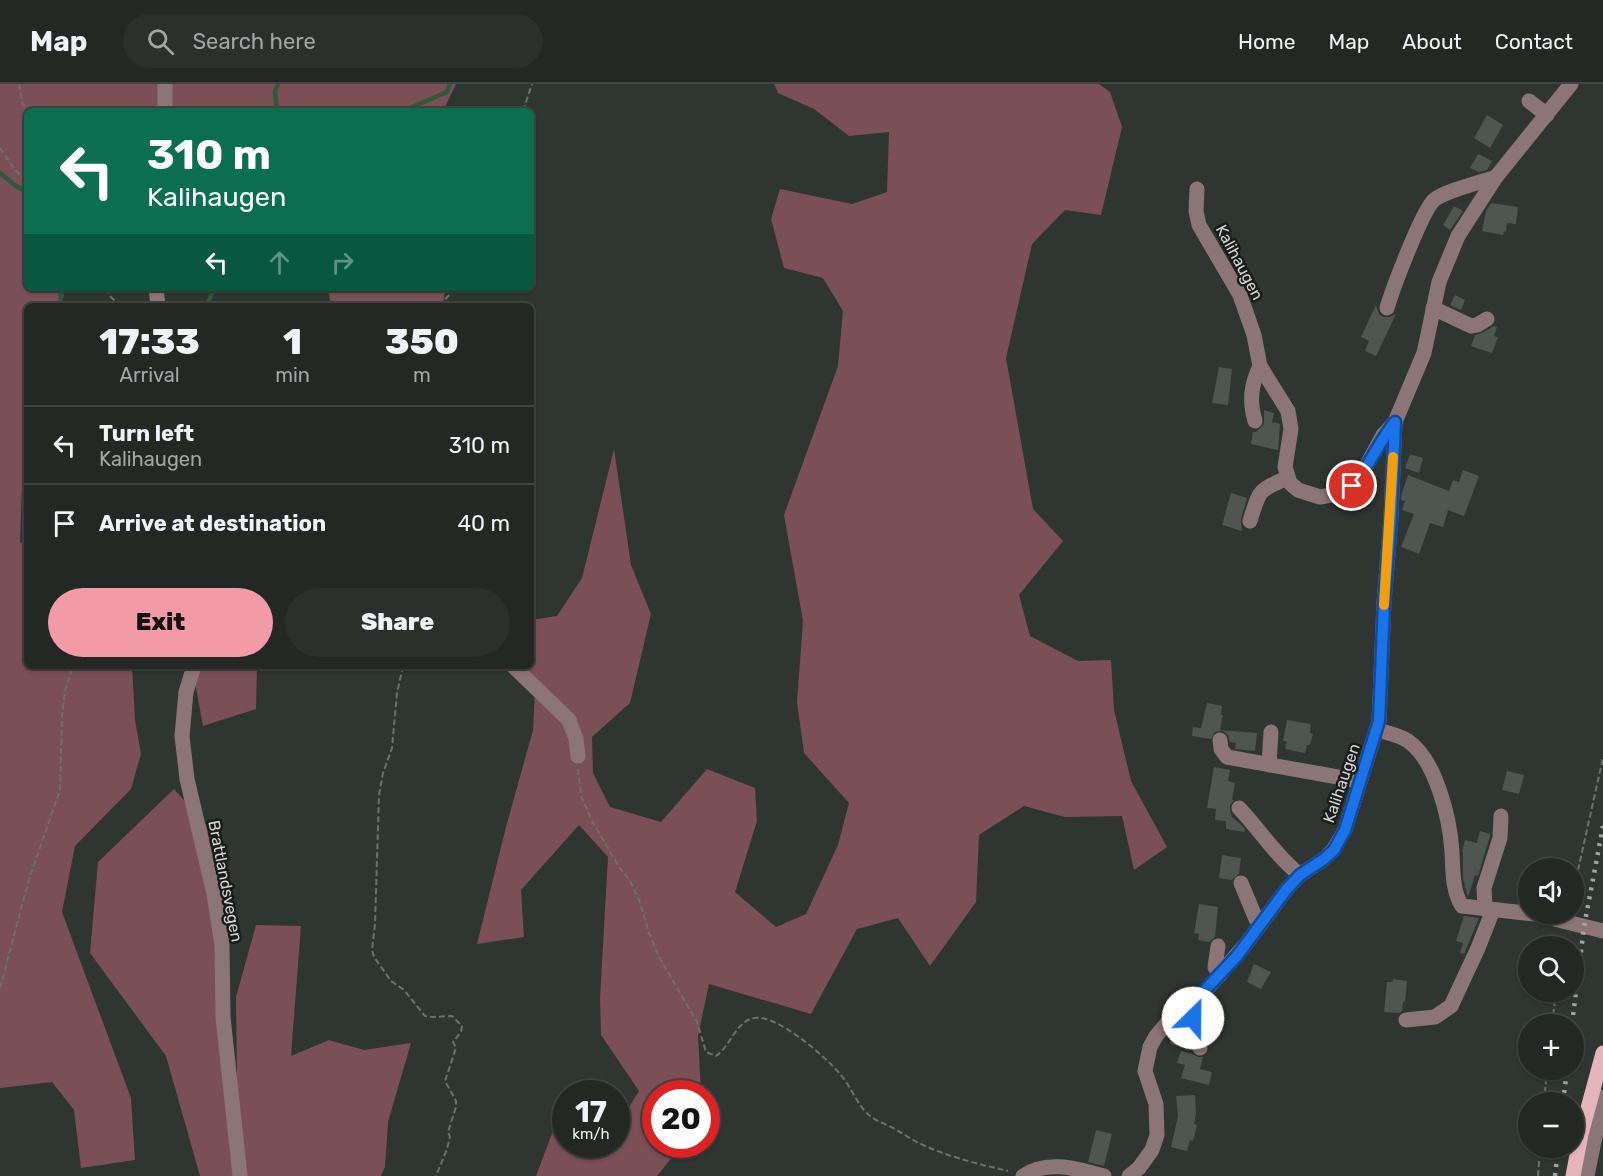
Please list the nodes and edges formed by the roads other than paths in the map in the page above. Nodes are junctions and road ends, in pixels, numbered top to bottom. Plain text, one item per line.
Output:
1 (165, 84) edge
2 (1569, 85) edge
3 (1529, 101) dead end
4 (165, 108) edge
5 (1546, 115) junction
6 (1496, 177) junction
7 (1197, 189) dead end
8 (1388, 308) dead end
9 (1433, 308) junction
10 (1487, 319) dead end
11 (1260, 366) junction
12 (1256, 421) dead end
13 (1395, 422) junction
14 (1287, 478) junction
15 (1250, 521) dead end
16 (193, 669) edge
17 (516, 669) edge
18 (1377, 730) junction
19 (1271, 732) dead end
20 (1220, 740) dead end
21 (578, 756) road end
22 (1269, 765) junction
23 (1360, 781) junction
24 (1239, 808) dead end
25 (1501, 816) dead end
26 (1300, 875) junction
27 (1241, 883) dead end
28 (1486, 909) junction
29 (1260, 924) junction
30 (1603, 932) edge
31 (1218, 946) dead end
32 (1220, 975) junction
33 (1190, 1006) junction
34 (1406, 1020) dead end
35 (1200, 1048) dead end
36 (1603, 1053) edge
37 (1603, 1097) edge
38 (1172, 1103) dead end
39 (1156, 1104) junction
40 (1599, 1132) edge
41 (1017, 1174) edge
42 (240, 1176) edge
43 (1104, 1176) edge
44 (1130, 1176) edge
45 (1573, 1176) edge
46 (1587, 1176) edge

1 - 4 street
2 - 5 street, Kalihaugen
3 - 5 street
5 - 6 street, Kalihaugen
6 - 8 street
6 - 9 street, Kalihaugen
7 - 11 street, Kalihaugen
9 - 10 street
9 - 13 street, Kalihaugen
11 - 12 street
11 - 14 street, Kalihaugen
13 - 14 street, Kalihaugen
13 - 18 street, Kalihaugen
14 - 15 street
16 - 42 street, Brattlandsvegen
17 - 21 street
18 - 23 street, Kalihaugen
18 - 28 street
19 - 22 street
20 - 22 street
22 - 23 street
23 - 26 street, Kalihaugen
24 - 26 street
25 - 28 street
26 - 29 street, Kalihaugen
27 - 29 street
28 - 30 street
28 - 34 street
29 - 32 street, Kalihaugen
31 - 32 street
32 - 33 street, Kalihaugen
33 - 35 street
33 - 39 street, Kalihaugen
36 - 45 main road
37 - 40 street
38 - 39 street
39 - 44 street, Kalihaugen
40 - 46 street
41 - 43 street

